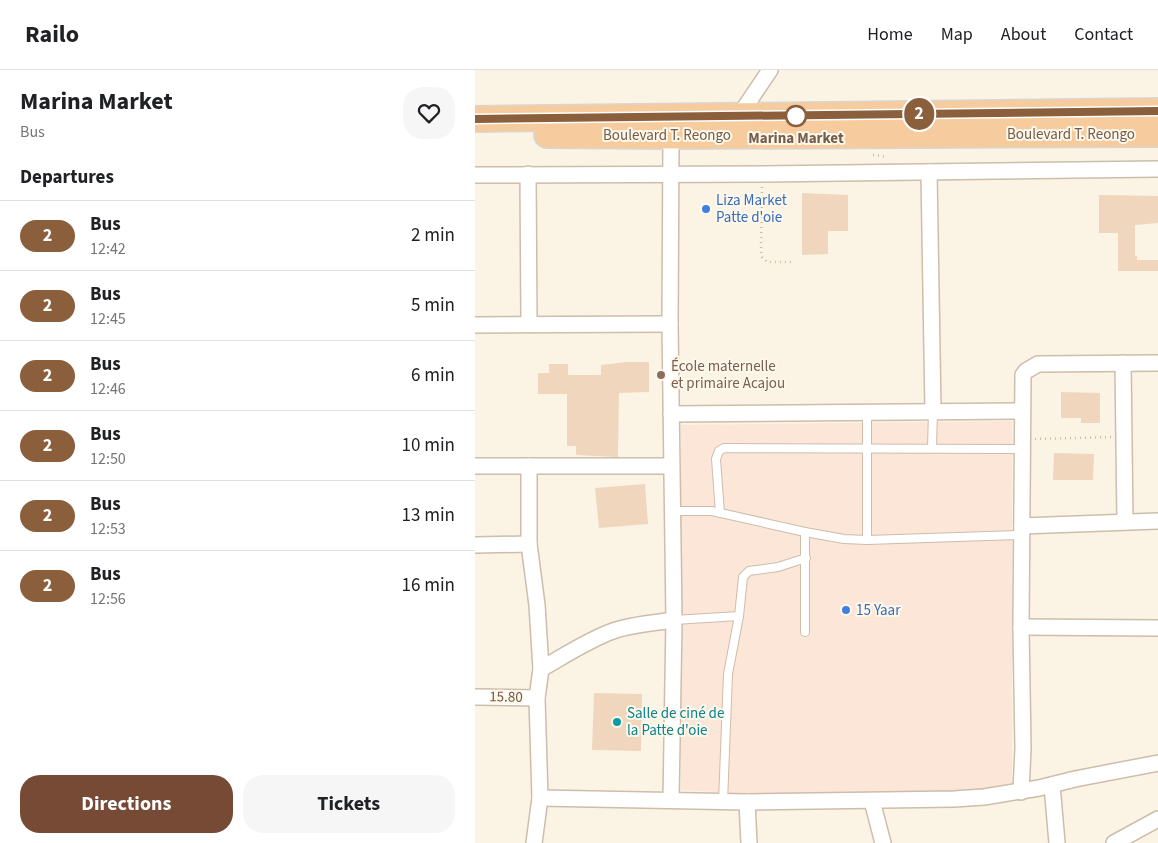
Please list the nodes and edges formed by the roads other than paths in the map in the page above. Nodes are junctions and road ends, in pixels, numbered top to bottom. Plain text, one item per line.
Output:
1 (771, 70) edge
2 (1158, 111) edge
3 (739, 116) junction
4 (475, 119) edge
5 (1158, 134) edge
6 (475, 135) edge
7 (671, 136) junction
8 (1158, 169) edge
9 (929, 172) junction
10 (527, 174) junction
11 (670, 174) junction
12 (475, 175) edge
13 (529, 324) junction
14 (670, 324) junction
15 (475, 325) edge
16 (1123, 362) junction
17 (1158, 362) edge
18 (933, 411) junction
19 (1022, 411) junction
20 (867, 412) junction
21 (671, 414) junction
22 (1023, 444) junction
23 (866, 448) junction
24 (932, 448) junction
25 (475, 466) edge
26 (529, 466) junction
27 (671, 466) junction
28 (672, 511) junction
29 (720, 513) junction
30 (1125, 522) junction
31 (1158, 522) edge
32 (1022, 531) junction
33 (805, 532) junction
34 (867, 540) junction
35 (529, 544) junction
36 (475, 545) edge
37 (806, 558) junction
38 (739, 616) junction
39 (674, 620) junction
40 (1021, 627) junction
41 (1158, 628) edge
42 (805, 632) dead end
43 (541, 668) junction
44 (475, 697) edge
45 (537, 698) junction
46 (1158, 763) edge
47 (1053, 785) junction
48 (1021, 792) junction
49 (540, 798) junction
50 (671, 800) junction
51 (872, 801) junction
52 (723, 802) junction
53 (747, 802) junction
54 (1158, 819) edge
55 (534, 843) edge
56 (749, 843) edge
57 (883, 843) edge
58 (1057, 843) edge
59 (1114, 843) edge

1 - 3 street
2 - 3 highway
3 - 4 highway
5 - 7 highway, Boulevard T. Reongo
6 - 7 highway, Boulevard T. Reongo
7 - 11 street
8 - 9 street
9 - 11 street
9 - 18 street
10 - 11 street
10 - 12 street
10 - 13 street
11 - 14 street
13 - 14 street
13 - 15 street
14 - 21 street
16 - 17 street
16 - 19 street
16 - 30 street
18 - 19 street
18 - 20 street
18 - 24 lane
19 - 22 street
20 - 21 street
20 - 23 lane
21 - 27 street
22 - 24 lane
22 - 32 street
23 - 24 lane
23 - 29 lane
23 - 34 lane
25 - 26 street
26 - 27 street
26 - 35 street
27 - 28 street
28 - 29 lane
28 - 39 street
29 - 33 lane
30 - 31 street
30 - 32 street
32 - 34 lane
32 - 40 street
33 - 34 lane
33 - 37 lane
35 - 36 street
35 - 43 street
37 - 38 lane
37 - 42 lane
38 - 39 lane
38 - 52 lane
39 - 43 street
39 - 50 street
40 - 41 street
40 - 48 street
43 - 45 street
44 - 45 street, 15.80
45 - 49 street
46 - 47 street
47 - 48 street
47 - 58 street
48 - 51 street
49 - 50 street
49 - 55 street
50 - 52 street
51 - 53 street
51 - 57 street
52 - 53 street
53 - 56 street
54 - 59 street

